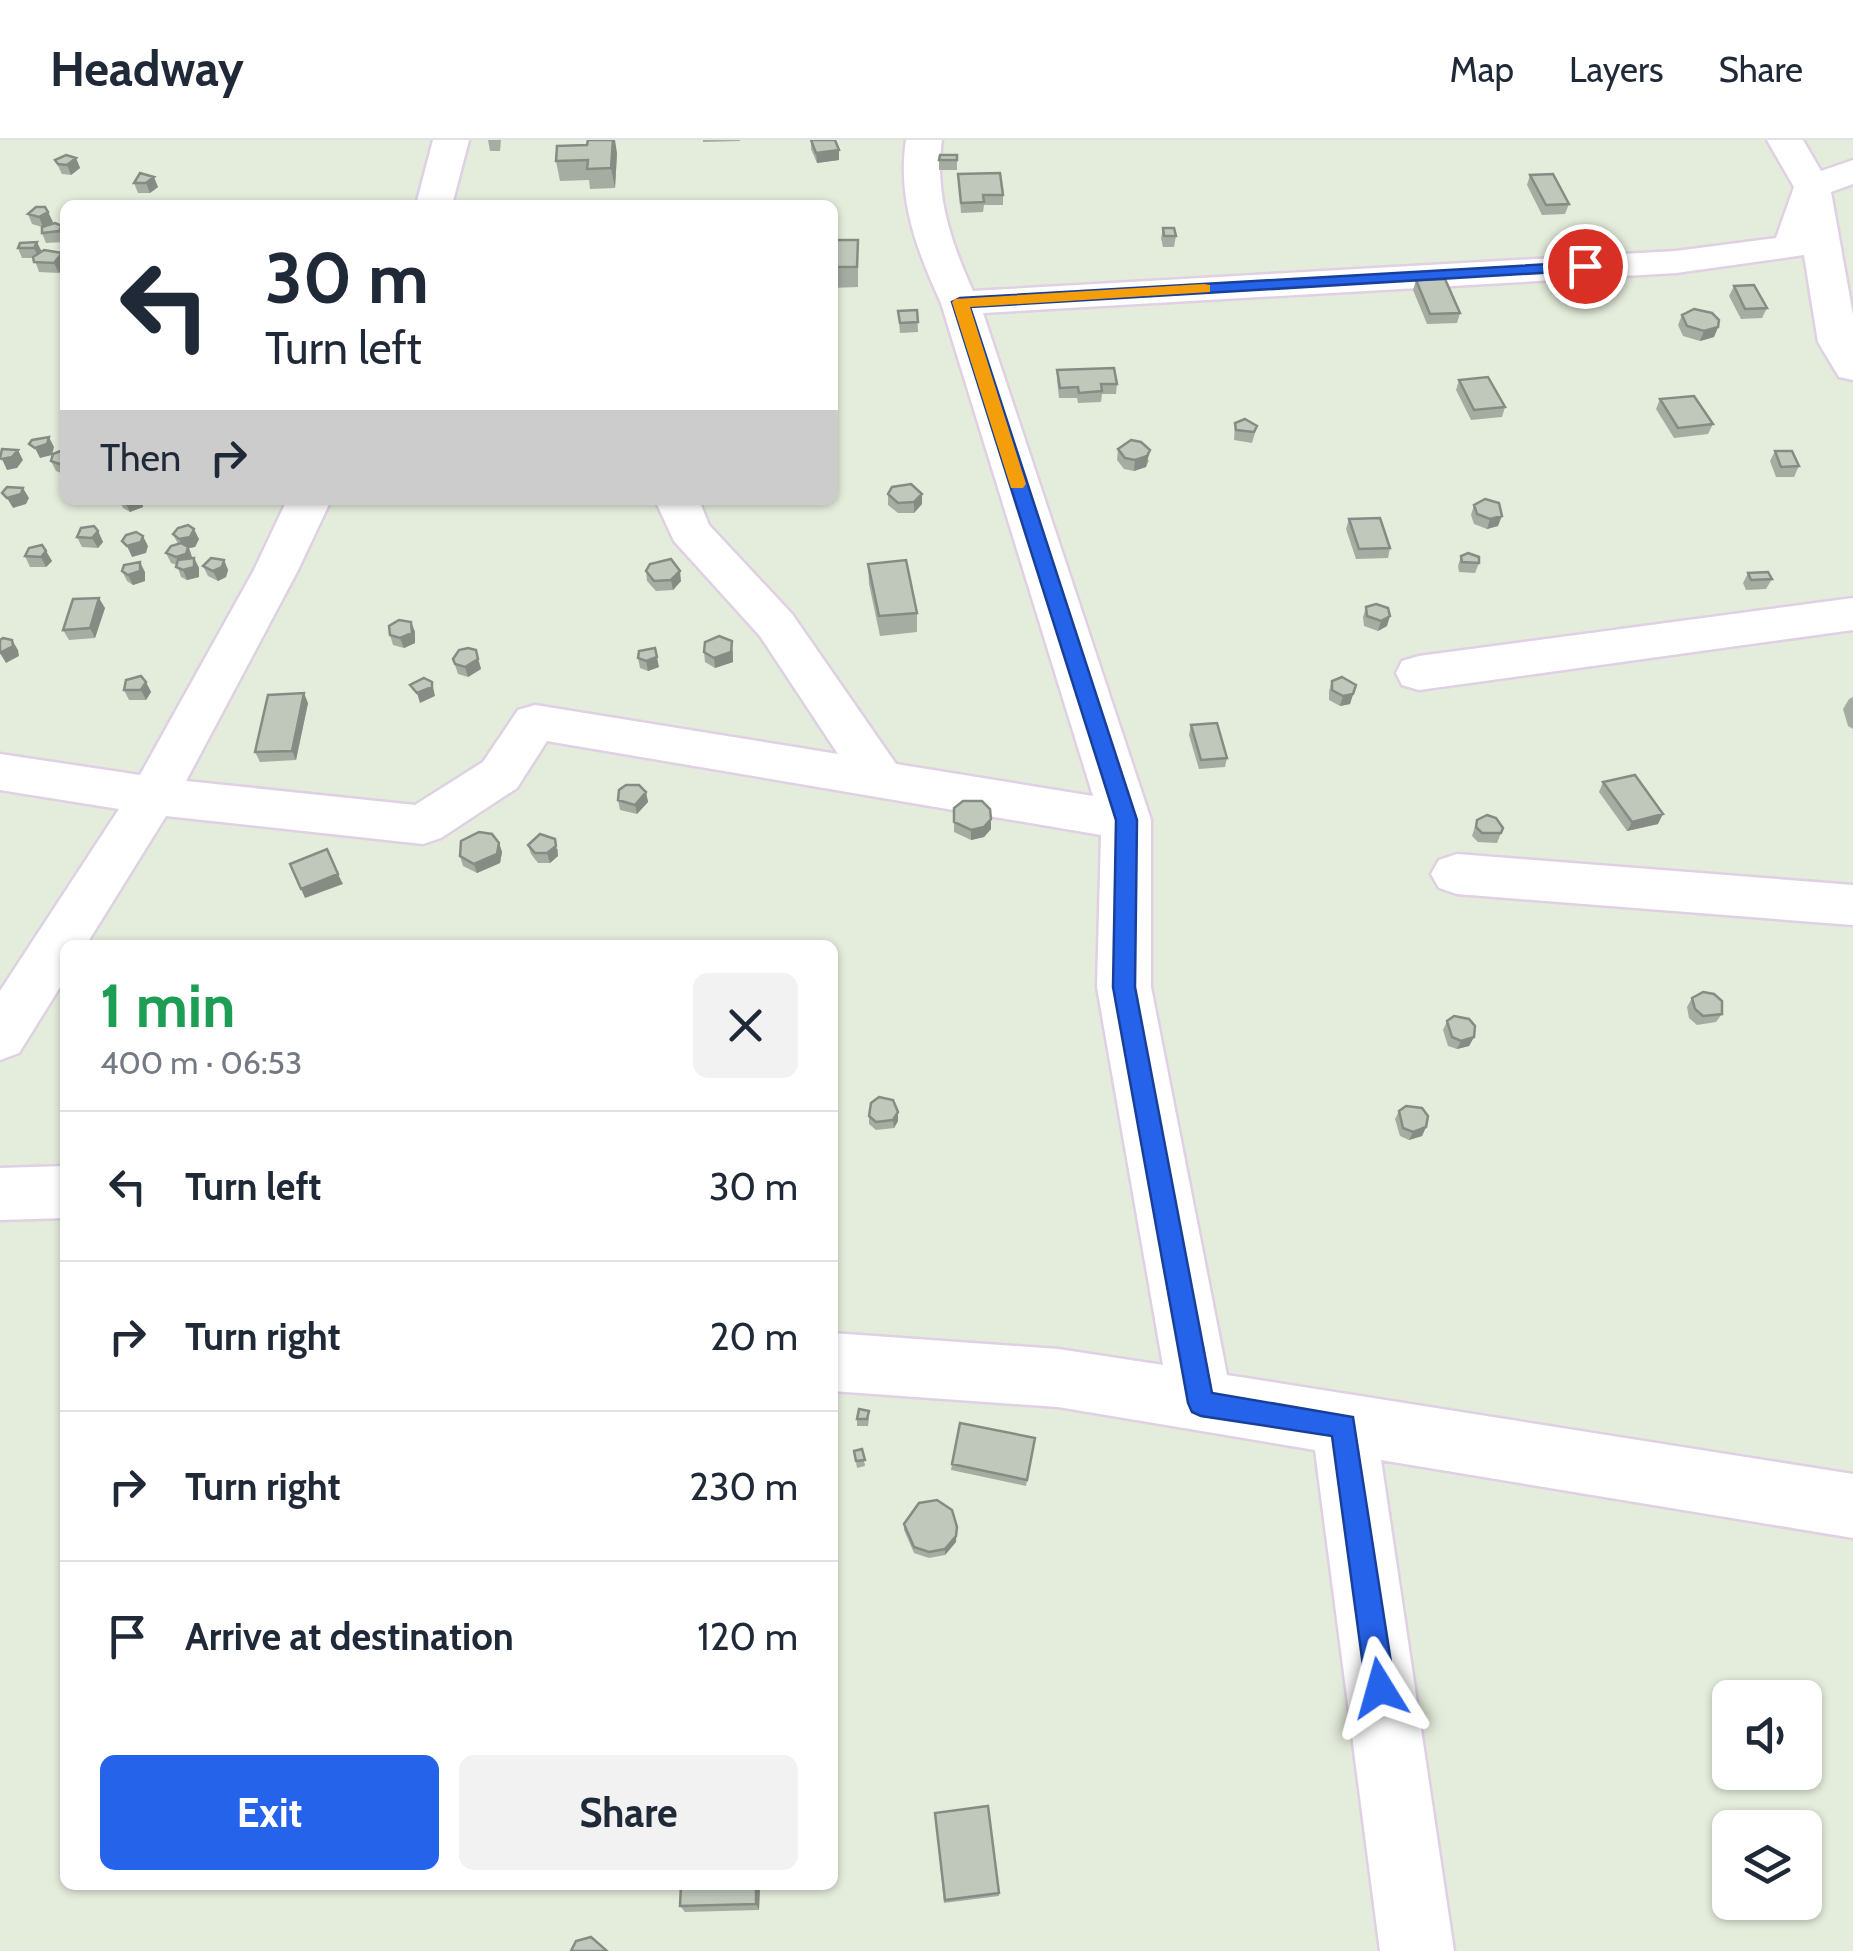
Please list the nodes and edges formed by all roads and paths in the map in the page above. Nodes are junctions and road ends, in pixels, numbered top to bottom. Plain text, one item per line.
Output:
1 (452, 140) edge
2 (924, 140) edge
3 (1785, 140) edge
4 (1853, 171) edge
5 (1812, 187) junction
6 (435, 200) edge
7 (960, 302) junction
8 (1853, 368) edge
9 (307, 505) edge
10 (680, 505) edge
11 (1853, 614) edge
12 (1419, 673) dead end
13 (0, 772) edge
14 (882, 782) junction
15 (153, 796) junction
16 (1126, 820) junction
17 (1457, 874) dead end
18 (1853, 905) edge
19 (62, 940) edge
20 (60, 942) edge
21 (0, 1037) edge
22 (60, 1192) edge
23 (0, 1194) edge
24 (838, 1362) edge
25 (1201, 1403) junction
26 (1344, 1426) junction
27 (1853, 1506) edge
28 (1416, 1951) edge

1 - 6 street
2 - 7 street
3 - 5 street
4 - 5 street
5 - 7 street
5 - 8 street
7 - 16 street
9 - 15 street
10 - 14 street
11 - 12 street
13 - 15 street
14 - 15 street
14 - 16 street
15 - 19 street
16 - 25 street
17 - 18 street
20 - 21 street
22 - 23 street
24 - 25 street
25 - 26 street
26 - 27 street
26 - 28 street

